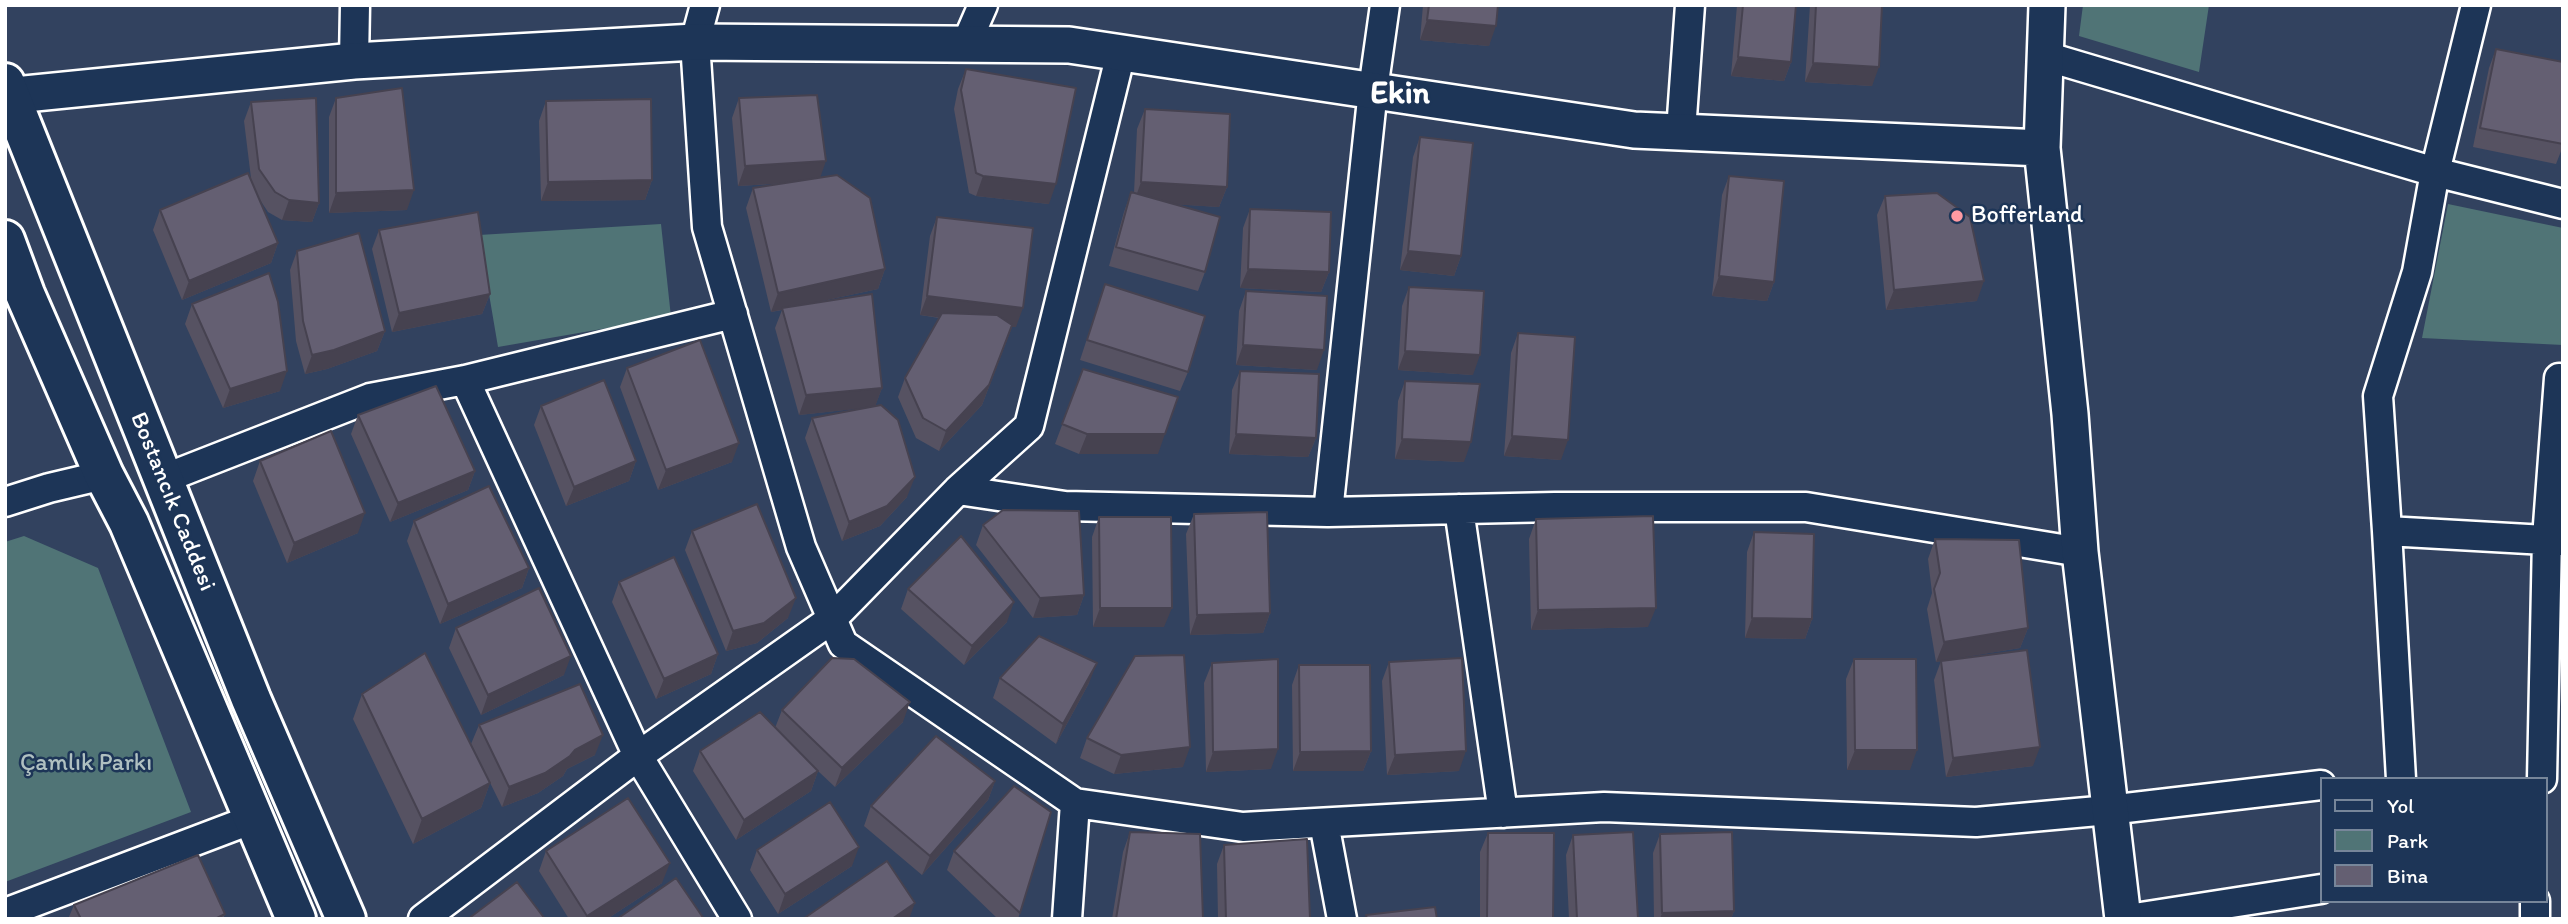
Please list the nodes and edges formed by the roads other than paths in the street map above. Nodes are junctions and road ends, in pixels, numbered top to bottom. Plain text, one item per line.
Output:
1 (355, 5) edge
2 (705, 5) edge
3 (983, 5) edge
4 (1385, 5) edge
5 (1690, 5) edge
6 (2047, 5) edge
7 (2476, 5) edge
8 (695, 42) junction
9 (966, 44) junction
10 (1121, 52) junction
11 (2045, 56) junction
12 (354, 61) junction
13 (1373, 90) junction
14 (7, 91) edge
15 (1681, 131) junction
16 (2042, 148) junction
17 (2435, 172) junction
18 (2563, 204) edge
19 (5, 240) edge
20 (733, 314) junction
21 (2559, 378) dead end
22 (465, 380) junction
23 (104, 475) junction
24 (163, 479) junction
25 (958, 490) junction
26 (5, 502) edge
27 (1459, 509) junction
28 (1328, 512) junction
29 (2387, 531) junction
30 (2555, 539) edge
31 (2080, 552) junction
32 (832, 619) junction
33 (638, 756) junction
34 (2400, 777) edge
35 (2544, 777) edge
36 (2320, 785) edge
37 (1075, 803) junction
38 (2109, 810) junction
39 (1503, 813) junction
40 (253, 819) junction
41 (1324, 823) junction
42 (2320, 889) edge
43 (5, 913) edge
44 (296, 919) edge
45 (346, 919) edge
46 (423, 919) edge
47 (737, 919) edge
48 (1067, 919) edge
49 (1342, 919) edge
50 (2126, 919) edge

1 - 12 street
2 - 8 street
3 - 9 street
4 - 13 street
5 - 15 street
6 - 11 street
7 - 17 street
8 - 9 street
8 - 12 street
8 - 20 street
9 - 10 street
10 - 13 street
10 - 25 street
11 - 16 street
11 - 17 street
12 - 14 street
13 - 15 street
13 - 28 street
14 - 24 main road, Bostancık Caddesi
15 - 16 street
16 - 31 street
17 - 18 street
17 - 29 street
19 - 23 main road, Bostancık Caddesi
20 - 22 street
20 - 32 street
21 - 30 street
22 - 24 street
22 - 33 street
23 - 26 street
23 - 40 main road, Bostancık Caddesi
24 - 45 main road, Bostancık Caddesi
25 - 28 street
25 - 32 street
27 - 28 street
27 - 31 street
27 - 39 street
29 - 30 street
29 - 34 street
30 - 35 street
31 - 38 street
32 - 33 street
32 - 37 street
33 - 46 street
33 - 47 street
36 - 38 street
37 - 41 street
37 - 48 street
38 - 39 street
38 - 50 street
39 - 41 street
40 - 43 street
40 - 44 main road, Bostancık Caddesi
41 - 49 street
42 - 50 street

